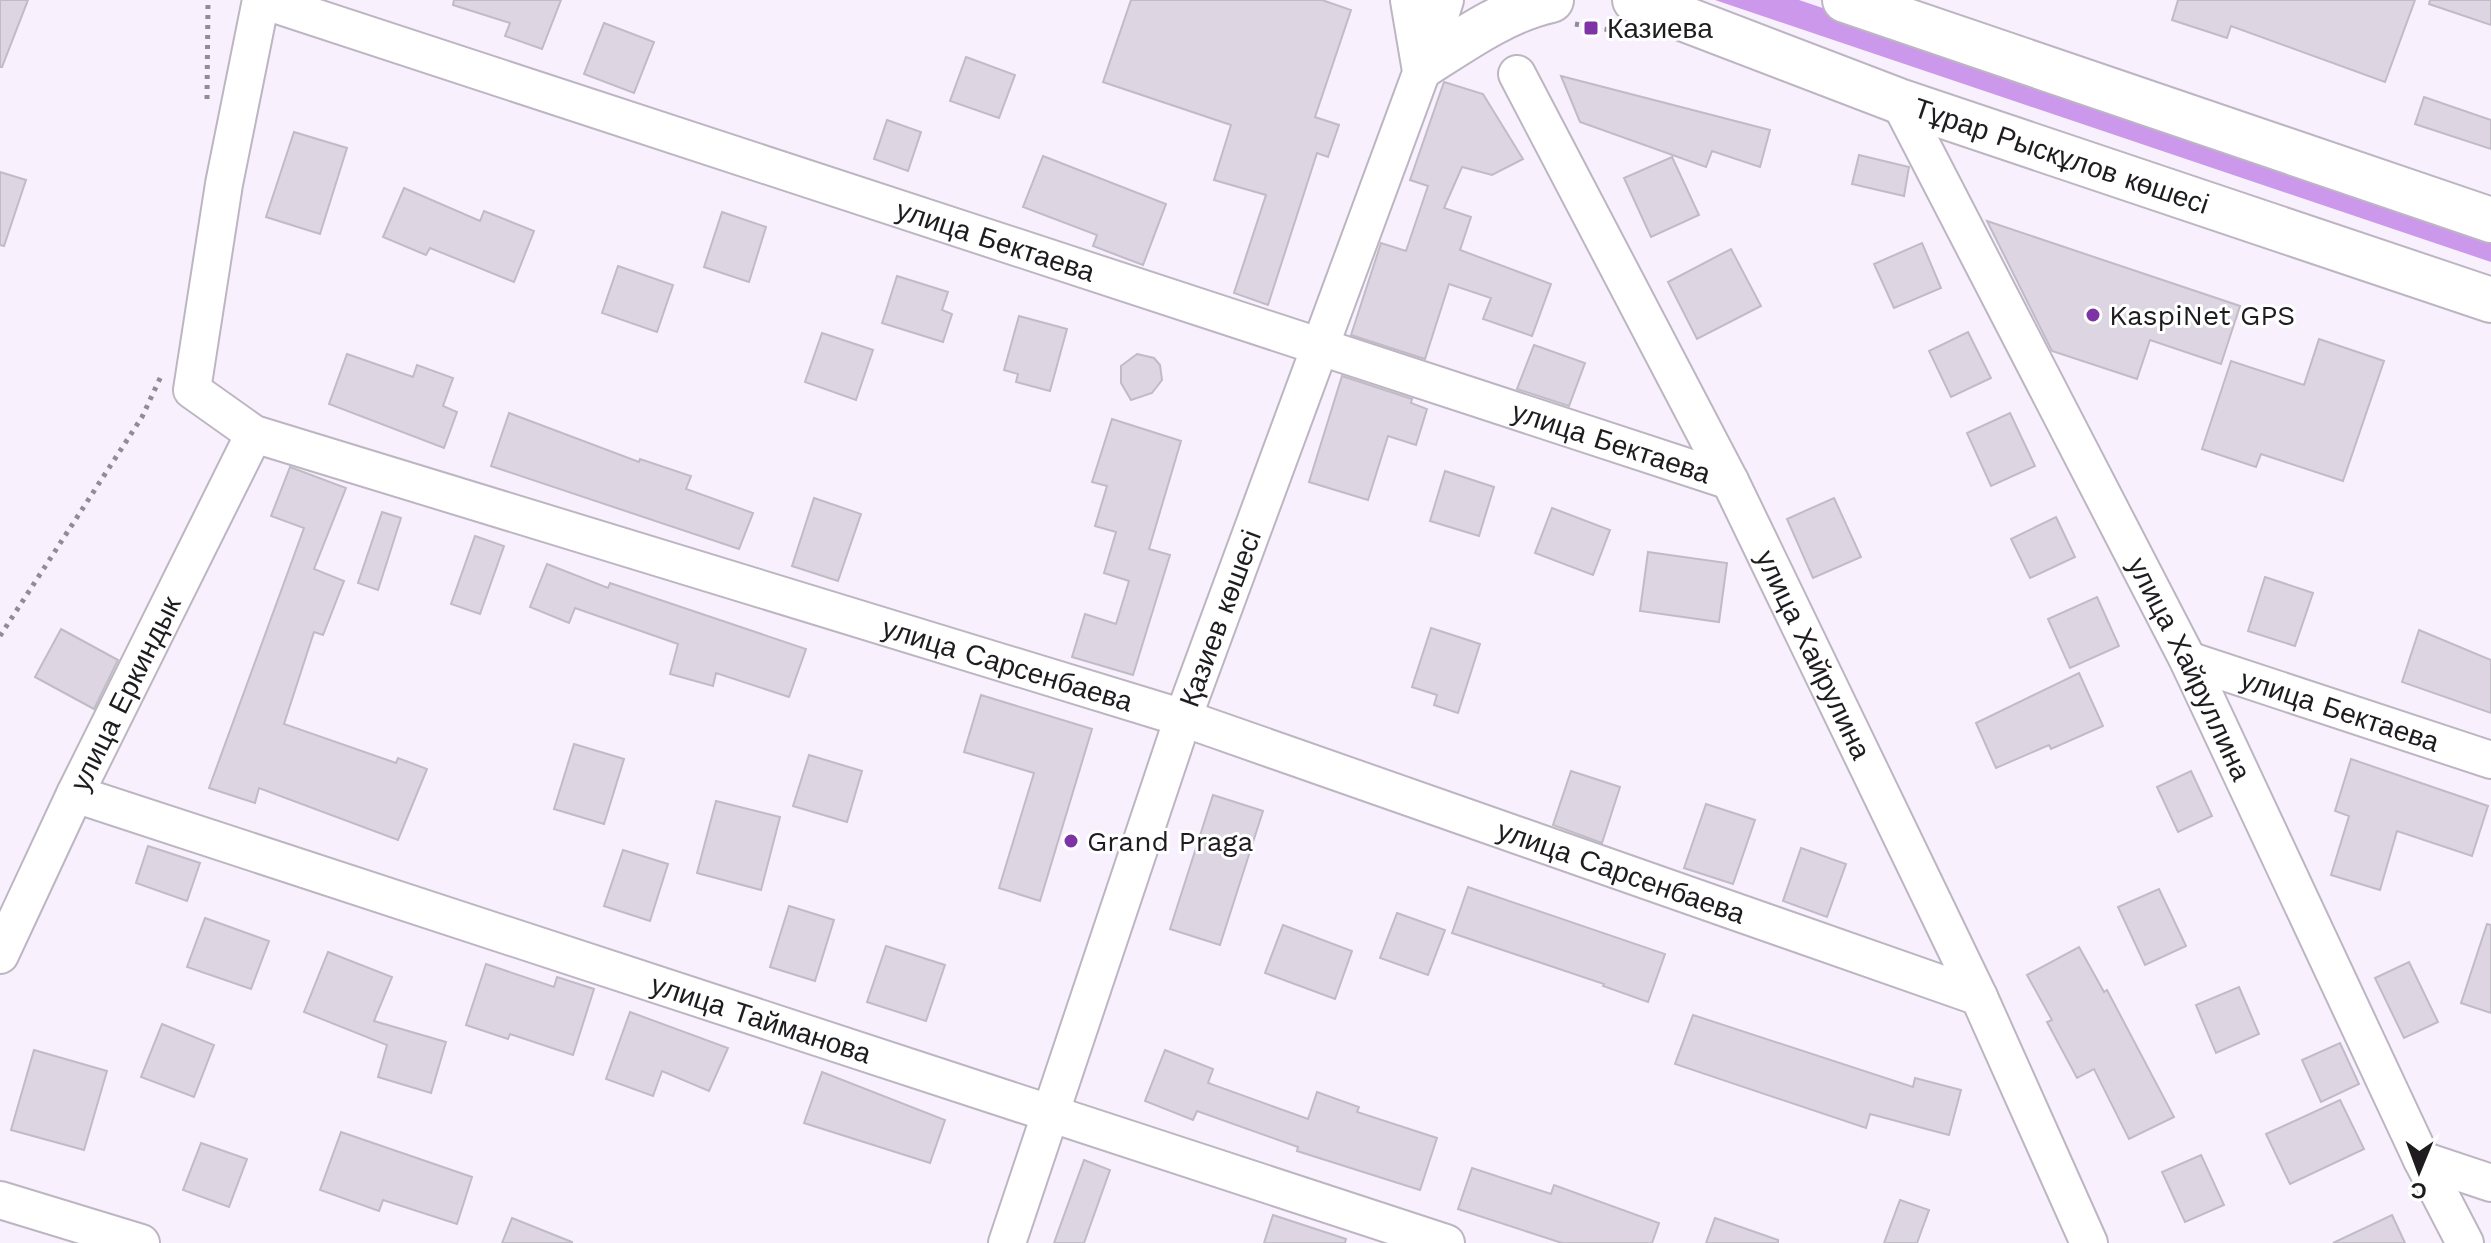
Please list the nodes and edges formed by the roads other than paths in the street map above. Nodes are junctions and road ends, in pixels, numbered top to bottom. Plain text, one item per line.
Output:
1 (262, 0) edge
2 (1413, 0) edge
3 (1445, 0) edge
4 (1551, 0) edge
5 (1635, 0) edge
6 (1845, 0) edge
7 (1424, 65) junction
8 (1517, 74) dead end
9 (1899, 101) junction
10 (2491, 220) edge
11 (2491, 300) edge
12 (1319, 348) junction
13 (254, 434) junction
14 (1730, 481) junction
15 (2188, 660) junction
16 (1183, 718) junction
17 (2491, 760) edge
18 (75, 794) junction
19 (0, 955) edge
20 (1979, 997) junction
21 (1050, 1115) junction
22 (2422, 1160) junction
23 (2491, 1183) edge
24 (0, 1200) edge
25 (141, 1243) edge
26 (1007, 1243) edge
27 (1446, 1243) edge
28 (2089, 1243) edge
29 (2465, 1243) edge

1 - 12 street, улица Бектаева
1 - 13 street, улица Сарсенбаева
2 - 7 main road
3 - 7 street, Қазиев көшесі
4 - 7 main road
5 - 9 main road, Тұрар Рыскұлов көшесі
6 - 10 main road
7 - 12 street, Қазиев көшесі
8 - 14 street, улица Хайрулина
9 - 11 main road, Тұрар Рыскұлов көшесі
9 - 15 street, улица Хайруллина
12 - 14 street, улица Бектаева
12 - 16 street, Қазиев көшесі
13 - 16 street, улица Сарсенбаева
13 - 18 street, улица Еркиндык
14 - 20 street, улица Хайрулина
15 - 17 street, улица Бектаева
15 - 22 street, улица Хайруллина
16 - 20 street, улица Сарсенбаева
16 - 21 street, Қазиев көшесі
18 - 19 street, улица Еркиндык
18 - 21 street, улица Тайманова
20 - 28 street, улица Хайрулина
21 - 26 street, Қазиев көшесі
21 - 27 street, улица Тайманова
22 - 23 street
22 - 29 street, улица Хайруллина
24 - 25 street

